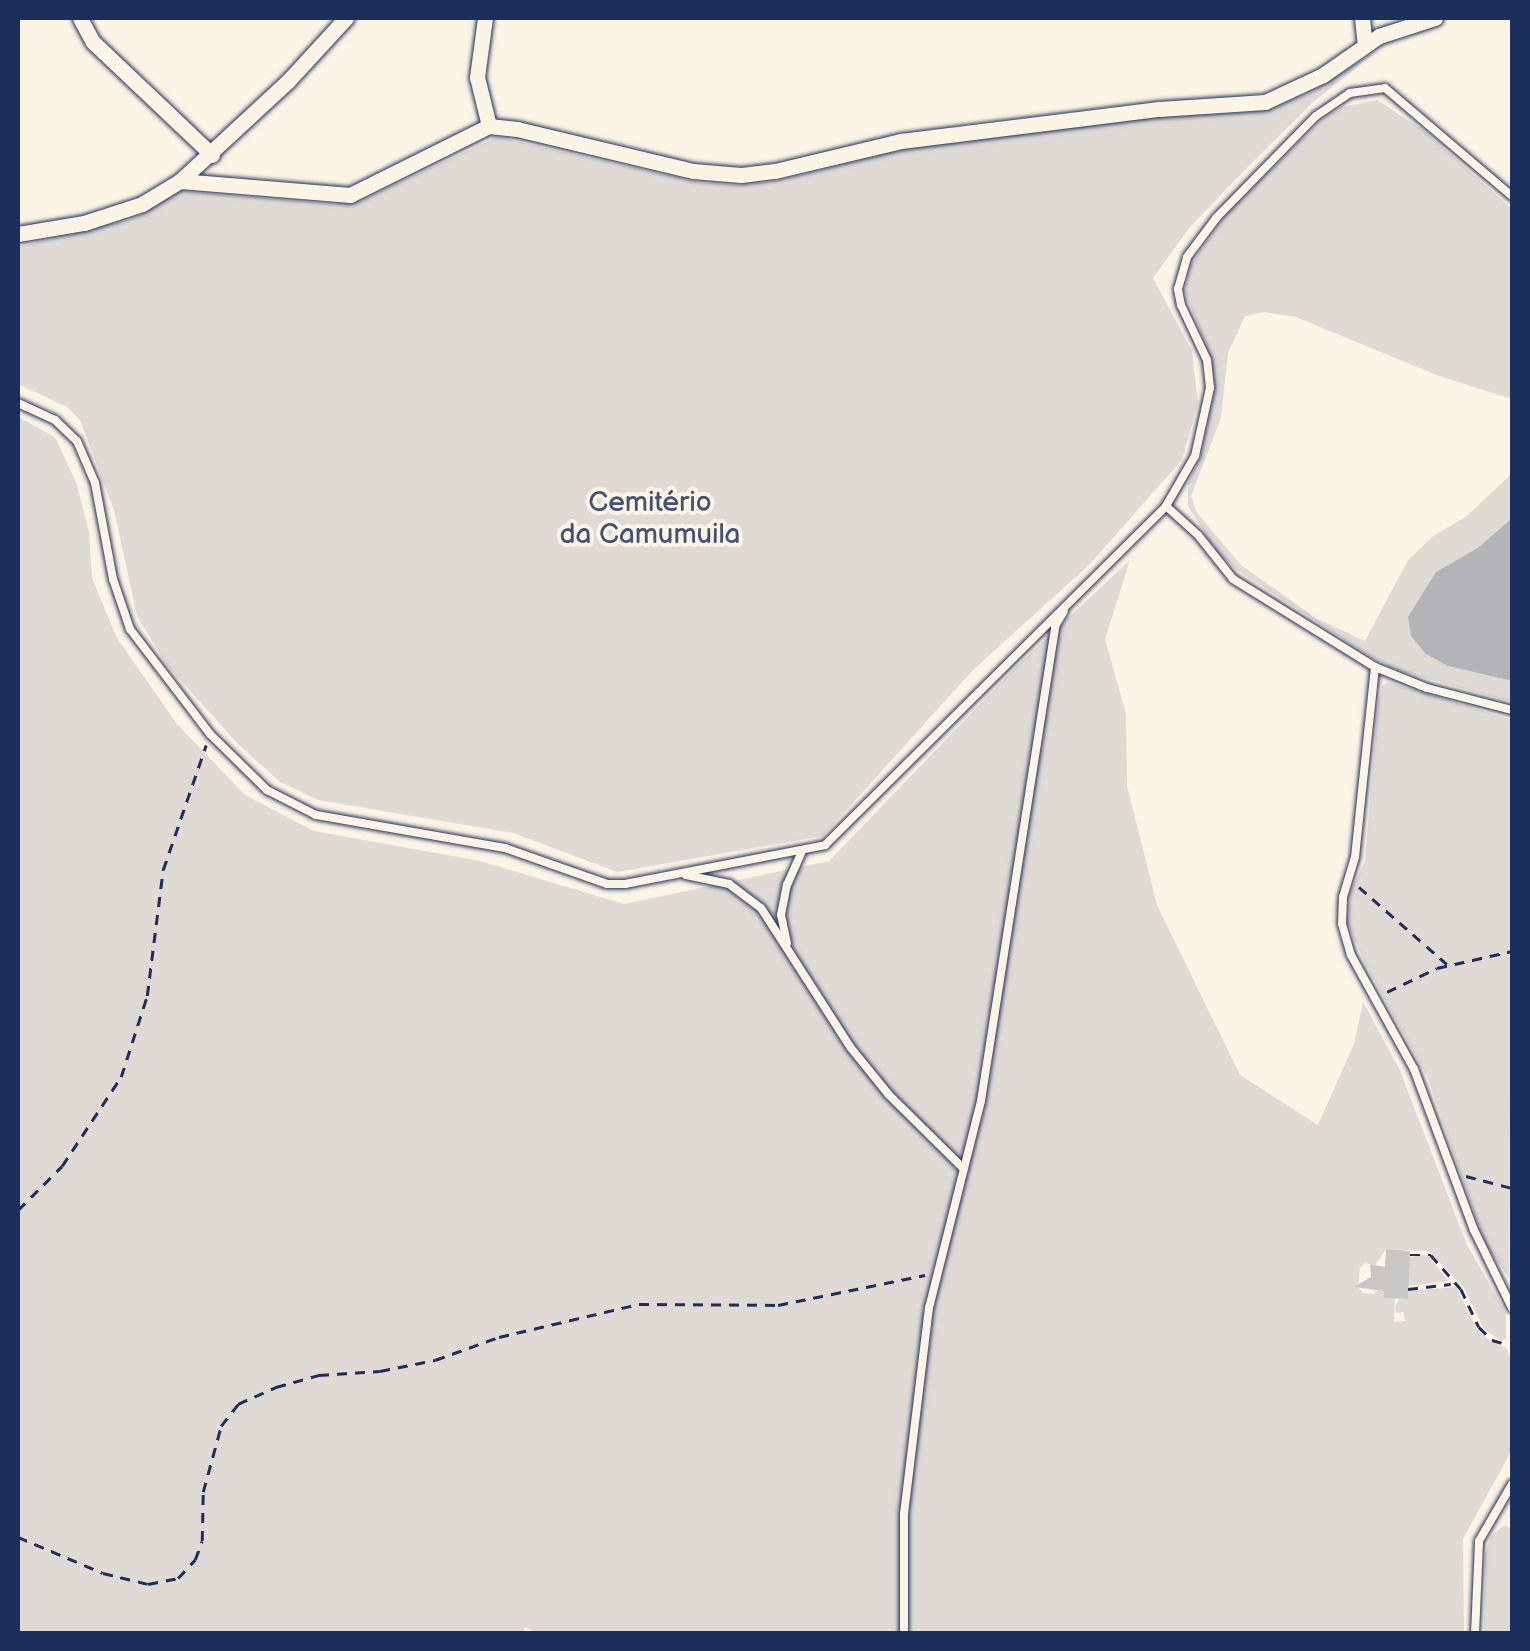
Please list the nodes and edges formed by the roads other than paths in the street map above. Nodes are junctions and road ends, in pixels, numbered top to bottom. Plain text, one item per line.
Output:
1 (80, 18) edge
2 (346, 18) edge
3 (485, 18) edge
4 (1362, 18) edge
5 (1435, 18) edge
6 (1365, 45) junction
7 (490, 126) junction
8 (212, 155) junction
9 (180, 181) junction
10 (1512, 196) edge
11 (18, 234) edge
12 (18, 403) edge
13 (1166, 506) junction
14 (1069, 602) junction
15 (1375, 668) junction
16 (1512, 710) edge
17 (802, 852) junction
18 (682, 874) junction
19 (788, 947) junction
20 (964, 1168) junction
21 (1512, 1308) edge
22 (1512, 1484) edge
23 (1503, 1503) junction
24 (1512, 1510) edge
25 (904, 1634) edge
26 (1475, 1634) edge

1 - 8 street
2 - 8 street
3 - 7 street
4 - 6 street
5 - 6 street
6 - 7 street
7 - 9 street
8 - 9 street
9 - 11 street
10 - 13 lane
12 - 18 lane
13 - 14 lane
13 - 15 lane
14 - 17 lane
14 - 20 lane
15 - 16 lane
15 - 21 lane
17 - 18 lane
17 - 19 lane
18 - 19 lane
19 - 20 lane
20 - 25 lane
22 - 23 lane
23 - 24 lane
23 - 26 lane

